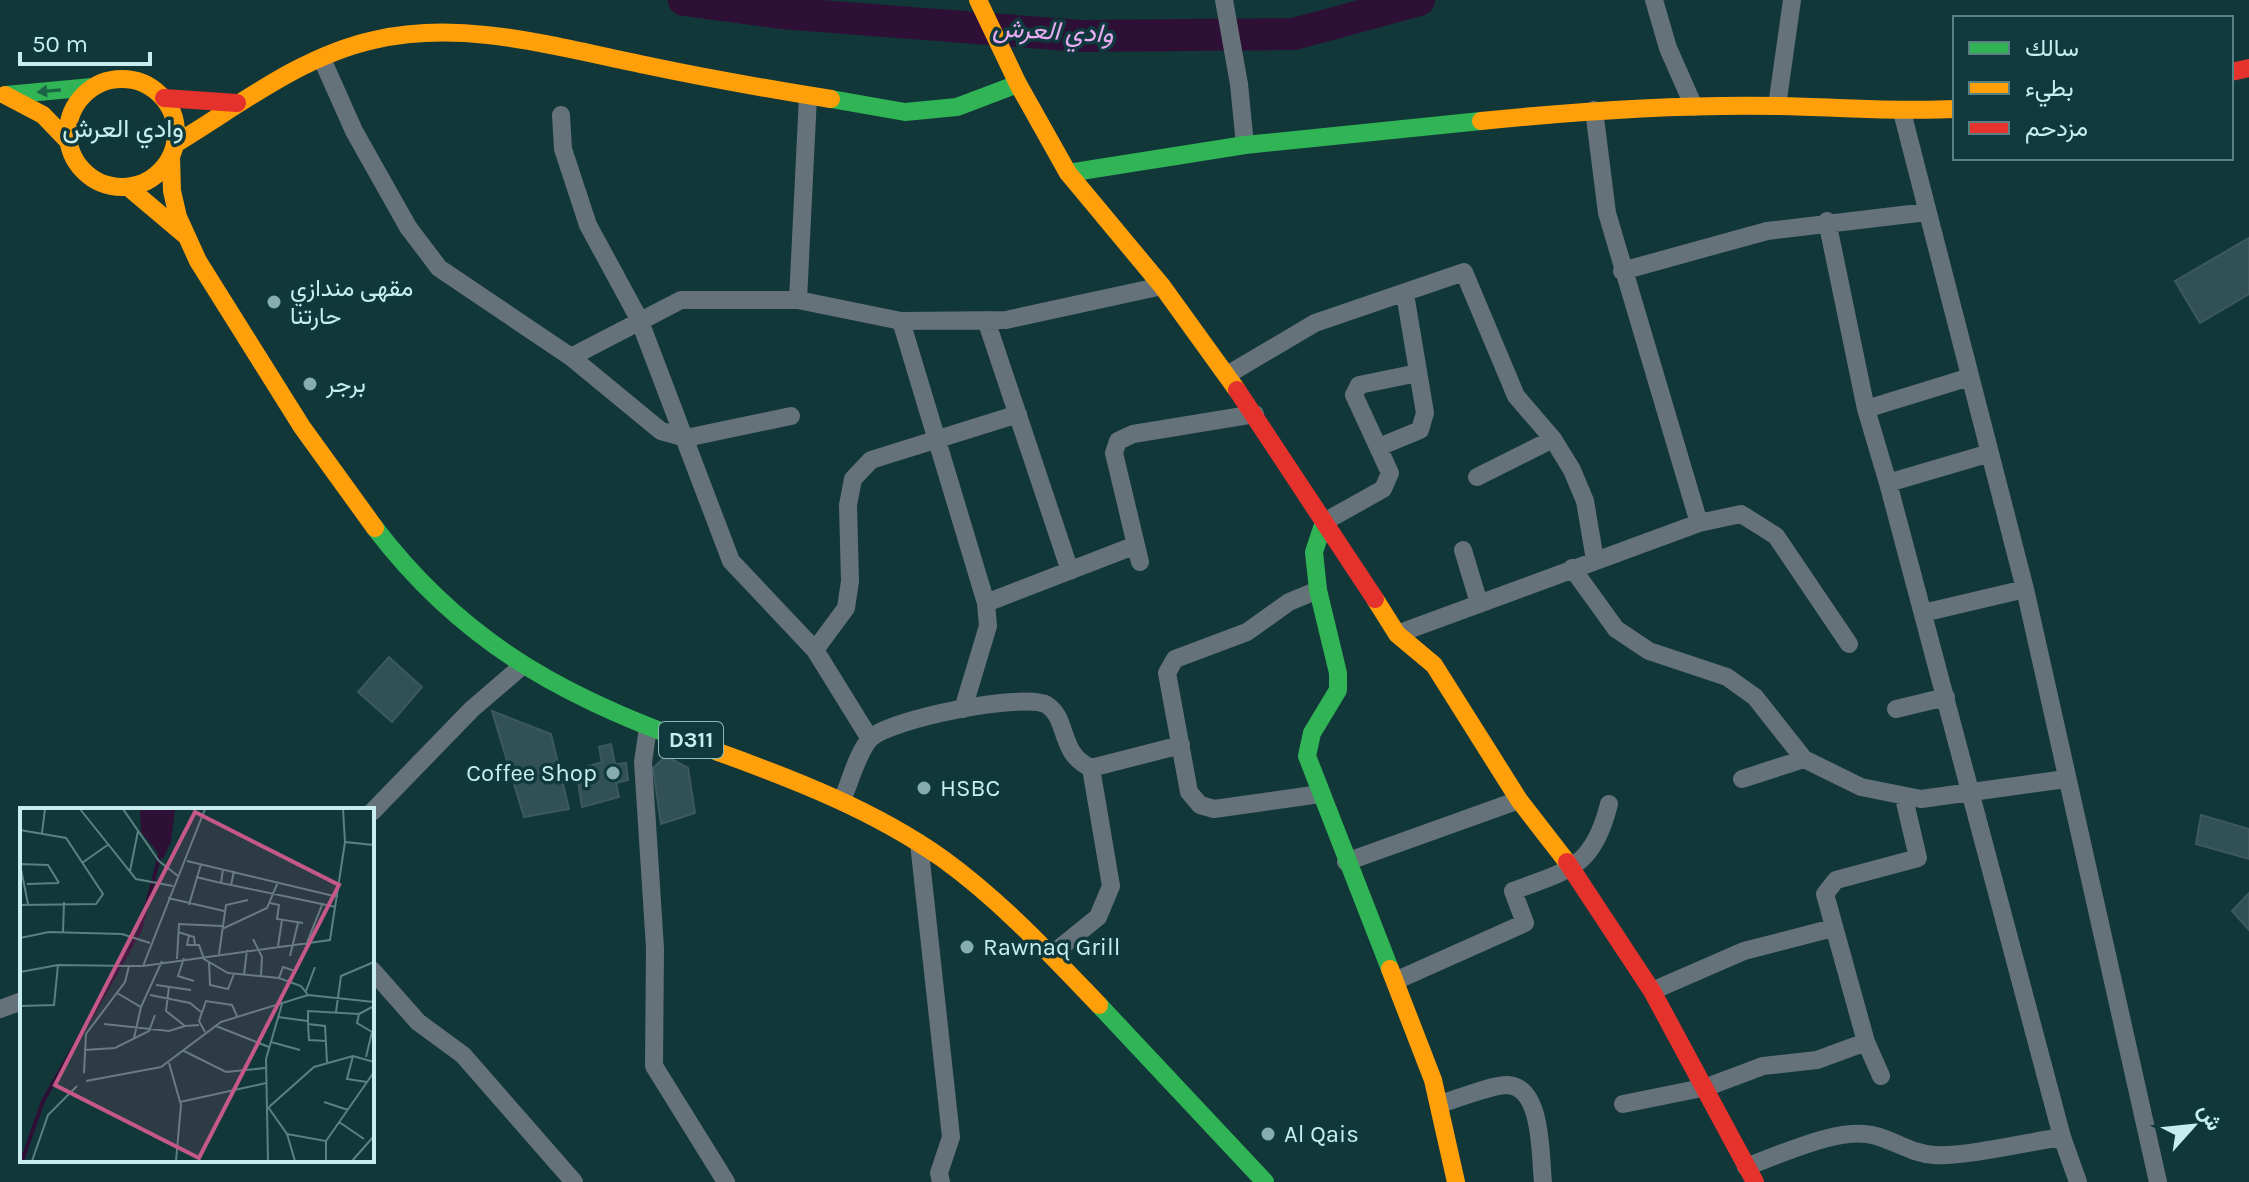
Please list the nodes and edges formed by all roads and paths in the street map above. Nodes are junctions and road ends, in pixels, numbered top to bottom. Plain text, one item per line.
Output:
1 (978, 0) edge
2 (1224, 0) edge
3 (1654, 0) edge
4 (1792, 0) edge
5 (322, 59) junction
6 (1018, 84) junction
7 (92, 87) junction
8 (3, 94) edge
9 (808, 96) junction
10 (164, 98) junction
11 (237, 103) junction
12 (1777, 106) junction
13 (1694, 107) junction
14 (1953, 109) edge
15 (1594, 110) junction
16 (1902, 112) junction
17 (561, 115) dead end
18 (68, 141) junction
19 (1245, 145) junction
20 (173, 150) junction
21 (1068, 173) junction
22 (128, 187) junction
23 (1927, 212) junction
24 (1827, 221) junction
25 (186, 236) junction
26 (1622, 271) junction
27 (1162, 286) junction
28 (1405, 294) junction
29 (798, 300) junction
30 (639, 319) junction
31 (986, 320) junction
32 (901, 321) junction
33 (571, 357) junction
34 (1418, 373) junction
35 (1227, 375) junction
36 (1970, 377) junction
37 (1866, 409) junction
38 (1018, 414) junction
39 (1255, 414) junction
40 (791, 416) dead end
41 (936, 437) junction
42 (686, 438) junction
43 (1553, 439) junction
44 (1379, 447) junction
45 (1990, 453) junction
46 (1477, 477) dead end
47 (1888, 483) junction
48 (1324, 522) junction
49 (1699, 523) junction
50 (1463, 550) dead end
51 (1595, 560) junction
52 (1572, 568) junction
53 (1070, 571) junction
54 (2025, 589) junction
55 (1318, 590) junction
56 (986, 603) junction
57 (1479, 603) junction
58 (1923, 613) junction
59 (1397, 634) junction
60 (1849, 644) dead end
61 (815, 650) junction
62 (522, 666) junction
63 (1946, 697) junction
64 (963, 709) junction
65 (1896, 709) dead end
66 (648, 728) junction
67 (870, 739) junction
68 (1181, 745) junction
69 (1804, 759) junction
70 (1091, 768) junction
71 (1742, 779) dead end
72 (2066, 779) junction
73 (1972, 793) junction
74 (1320, 794) junction
75 (1904, 798) junction
76 (842, 800) junction
77 (1519, 800) junction
78 (1609, 804) dead end
79 (374, 810) edge
80 (919, 843) junction
81 (1346, 862) junction
82 (1573, 869) junction
83 (1833, 928) junction
84 (1051, 955) junction
85 (374, 972) edge
86 (1395, 981) junction
87 (1652, 991) junction
88 (20, 1002) edge
89 (0, 1009) edge
90 (1866, 1042) junction
91 (1881, 1076) dead end
92 (1707, 1087) junction
93 (1440, 1104) junction
94 (1623, 1104) dead end
95 (2062, 1137) junction
96 (1751, 1174) edge
97 (574, 1182) edge
98 (726, 1182) edge
99 (941, 1182) edge
100 (1265, 1182) edge
101 (1456, 1182) edge
102 (1543, 1182) edge
103 (2078, 1182) edge
104 (2158, 1182) edge

1 - 6 main road
2 - 19 street
3 - 13 street
4 - 12 street
5 - 9 main road
5 - 11 main road
5 - 33 street
6 - 9 main road
6 - 21 main road
7 -> 8 main road, D311
7 - 10 main road, D311
7 - 18 main road
8 - 18 main road, D311
9 - 29 street
10 - 11 main road
10 - 20 main road, D311
11 - 20 main road
12 - 13 main road
12 - 16 main road
13 - 15 main road
14 - 16 main road
15 - 19 main road
15 - 26 street
16 - 23 street
17 - 30 street
18 - 22 main road, D311
19 - 21 main road
20 - 22 main road
20 - 25 main road, D311
21 - 27 main road
22 - 25 main road, D311
23 - 24 street
23 - 36 street
24 - 26 street
24 - 37 street
25 - 62 main road, D311
26 - 49 street
27 - 31 street
27 - 35 main road
28 - 34 street
28 - 35 street
28 - 43 street
29 - 30 street
29 - 32 street
30 - 33 street
30 - 42 street
31 - 32 street
31 - 38 street
32 - 41 street
33 - 42 street
34 - 44 street
34 - 44 street
35 - 39 main road
36 - 37 street
36 - 45 street
37 - 47 street
38 - 41 street
38 - 53 street
39 - 48 main road
39 - 53 street
40 - 42 street
41 - 56 street
41 - 61 street
42 - 61 street
43 - 46 street
43 - 51 street
44 - 48 street
45 - 47 street
45 - 54 street
47 - 58 street
48 - 55 main road
48 - 59 main road
49 - 51 street
49 - 60 street
50 - 57 street
51 - 52 street
52 - 57 street
52 - 69 street
53 - 56 street
54 - 58 street
54 - 72 street
55 - 68 street
55 - 74 main road
56 - 64 street
57 - 59 street
58 - 63 street
59 - 77 main road
61 - 67 street
62 - 66 main road, D311
62 - 79 street
63 - 65 street
63 - 73 street
64 - 67 street
64 - 70 street
66 - 76 main road, D311
66 - 98 street
67 - 76 street
68 - 70 street
68 - 74 street
69 - 71 street
69 - 75 street
70 - 84 street
72 - 73 street
72 - 104 street
73 - 75 street
73 - 95 street
74 - 81 main road
75 - 83 street
76 - 80 main road, D311
77 - 81 street
77 - 82 main road
78 - 82 street
80 - 84 main road, D311
80 - 99 street
81 - 86 main road
82 - 86 street
82 - 87 main road
83 - 87 street
83 - 90 street
84 - 100 main road, D311
85 - 97 street
86 - 93 main road
87 - 92 main road
88 - 89 street
90 - 91 street
90 - 92 street
92 - 94 street
92 - 96 main road
93 - 101 main road
93 - 102 street
95 - 96 street
95 - 103 street

